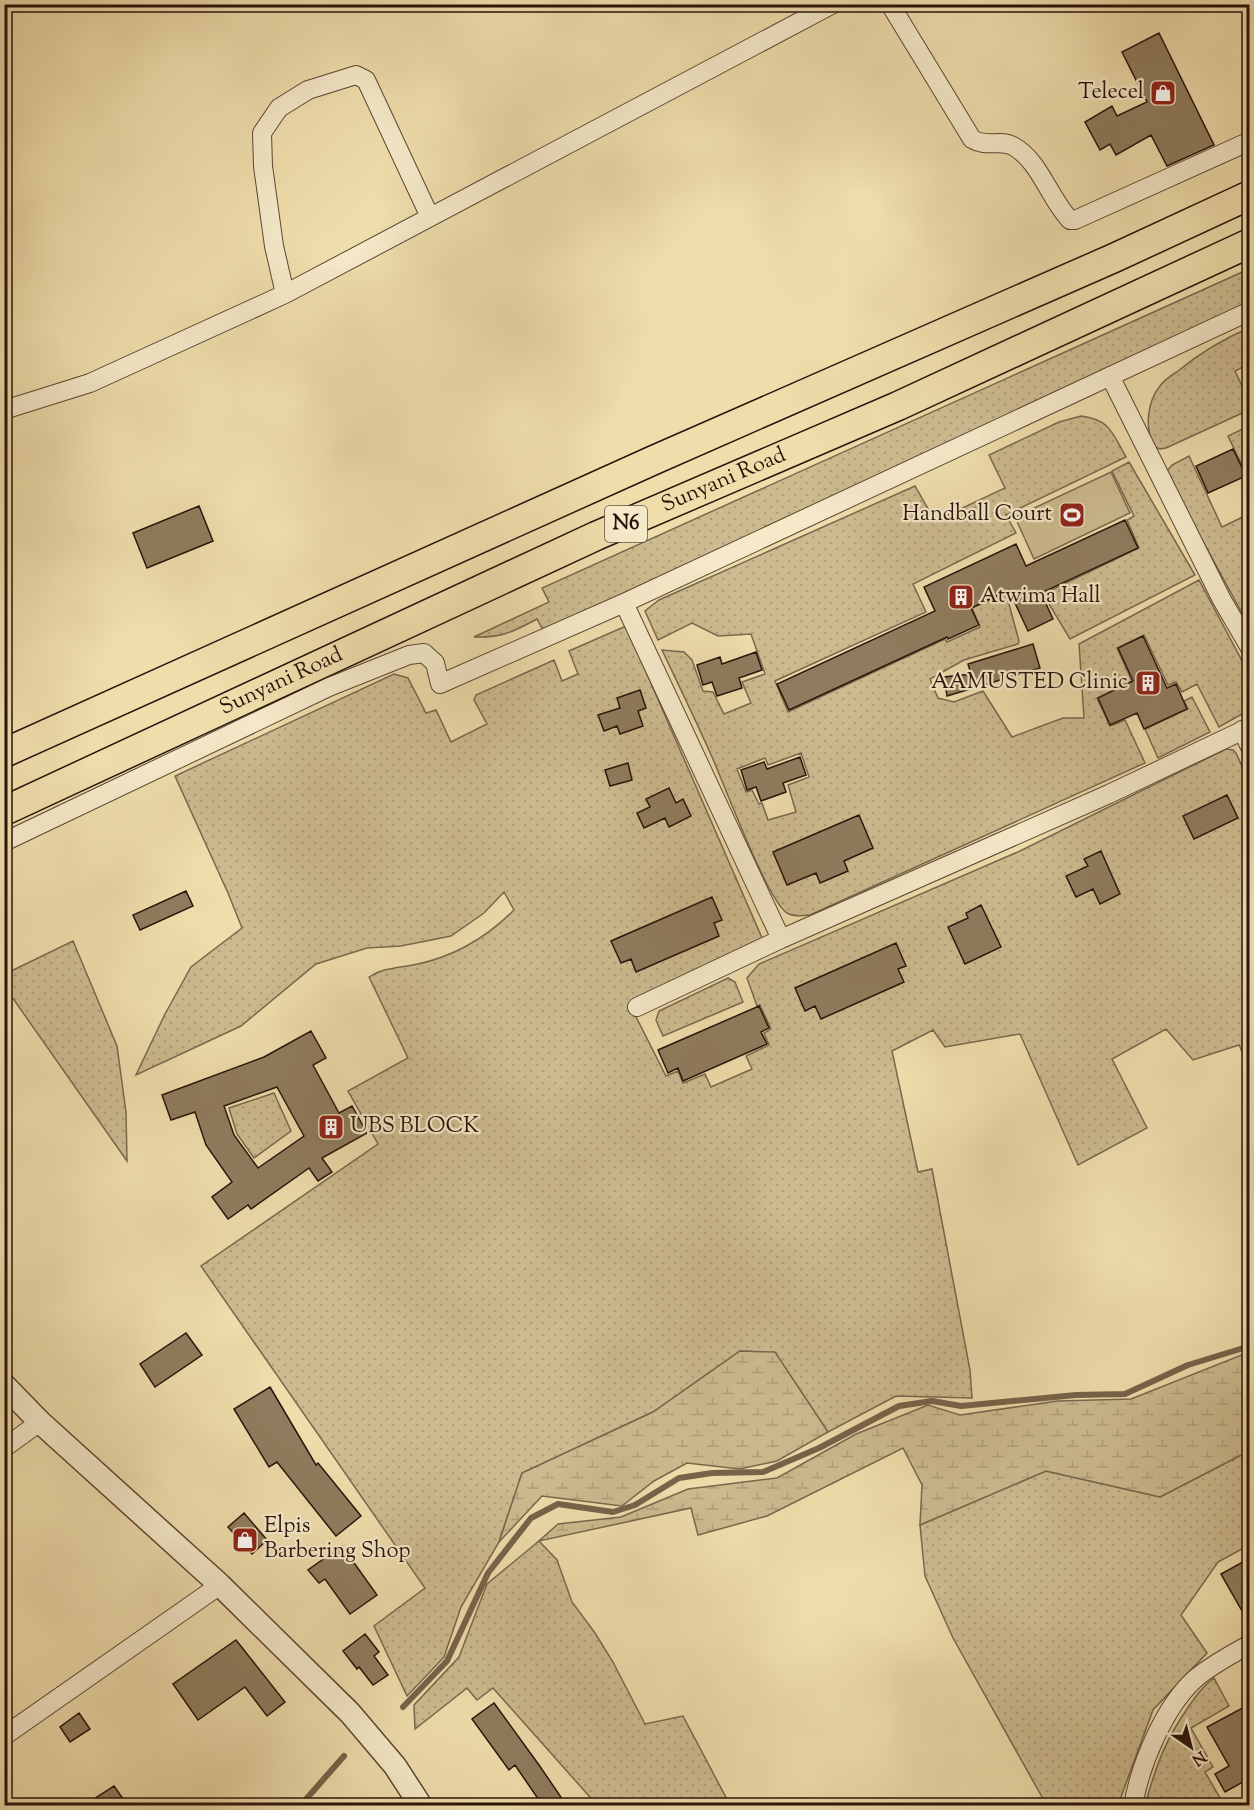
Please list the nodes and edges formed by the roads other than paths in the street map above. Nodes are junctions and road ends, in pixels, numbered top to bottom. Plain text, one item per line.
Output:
1 (833, 4) edge
2 (890, 4) edge
3 (1250, 141) edge
4 (1250, 195) edge
5 (430, 217) junction
6 (1250, 243) edge
7 (1114, 258) junction
8 (1175, 278) junction
9 (285, 294) junction
10 (1250, 311) edge
11 (1110, 376) junction
12 (4, 410) edge
13 (624, 603) junction
14 (1250, 648) edge
15 (1247, 735) edge
16 (4, 753) edge
17 (4, 811) edge
18 (4, 842) edge
19 (781, 939) junction
20 (638, 1007) dead end
21 (4, 1384) edge
22 (40, 1422) junction
23 (4, 1448) edge
24 (220, 1585) junction
25 (1250, 1644) edge
26 (4, 1736) edge
27 (421, 1806) edge
28 (1133, 1806) edge

1 - 5 street
2 - 3 street
4 - 7 main road, N6
5 - 9 street
5 - 9 street
6 - 8 main road, Sunyani Road / N6
7 - 8 main road
7 - 16 main road, N6
8 - 17 main road, Sunyani Road / N6
9 - 12 street
10 - 11 street
11 - 13 street
11 - 14 street
13 - 18 street
13 - 19 street
15 - 19 street
19 - 20 street
21 - 22 street
22 - 23 street
22 - 24 street
24 - 26 street
24 - 27 street
25 - 28 street

